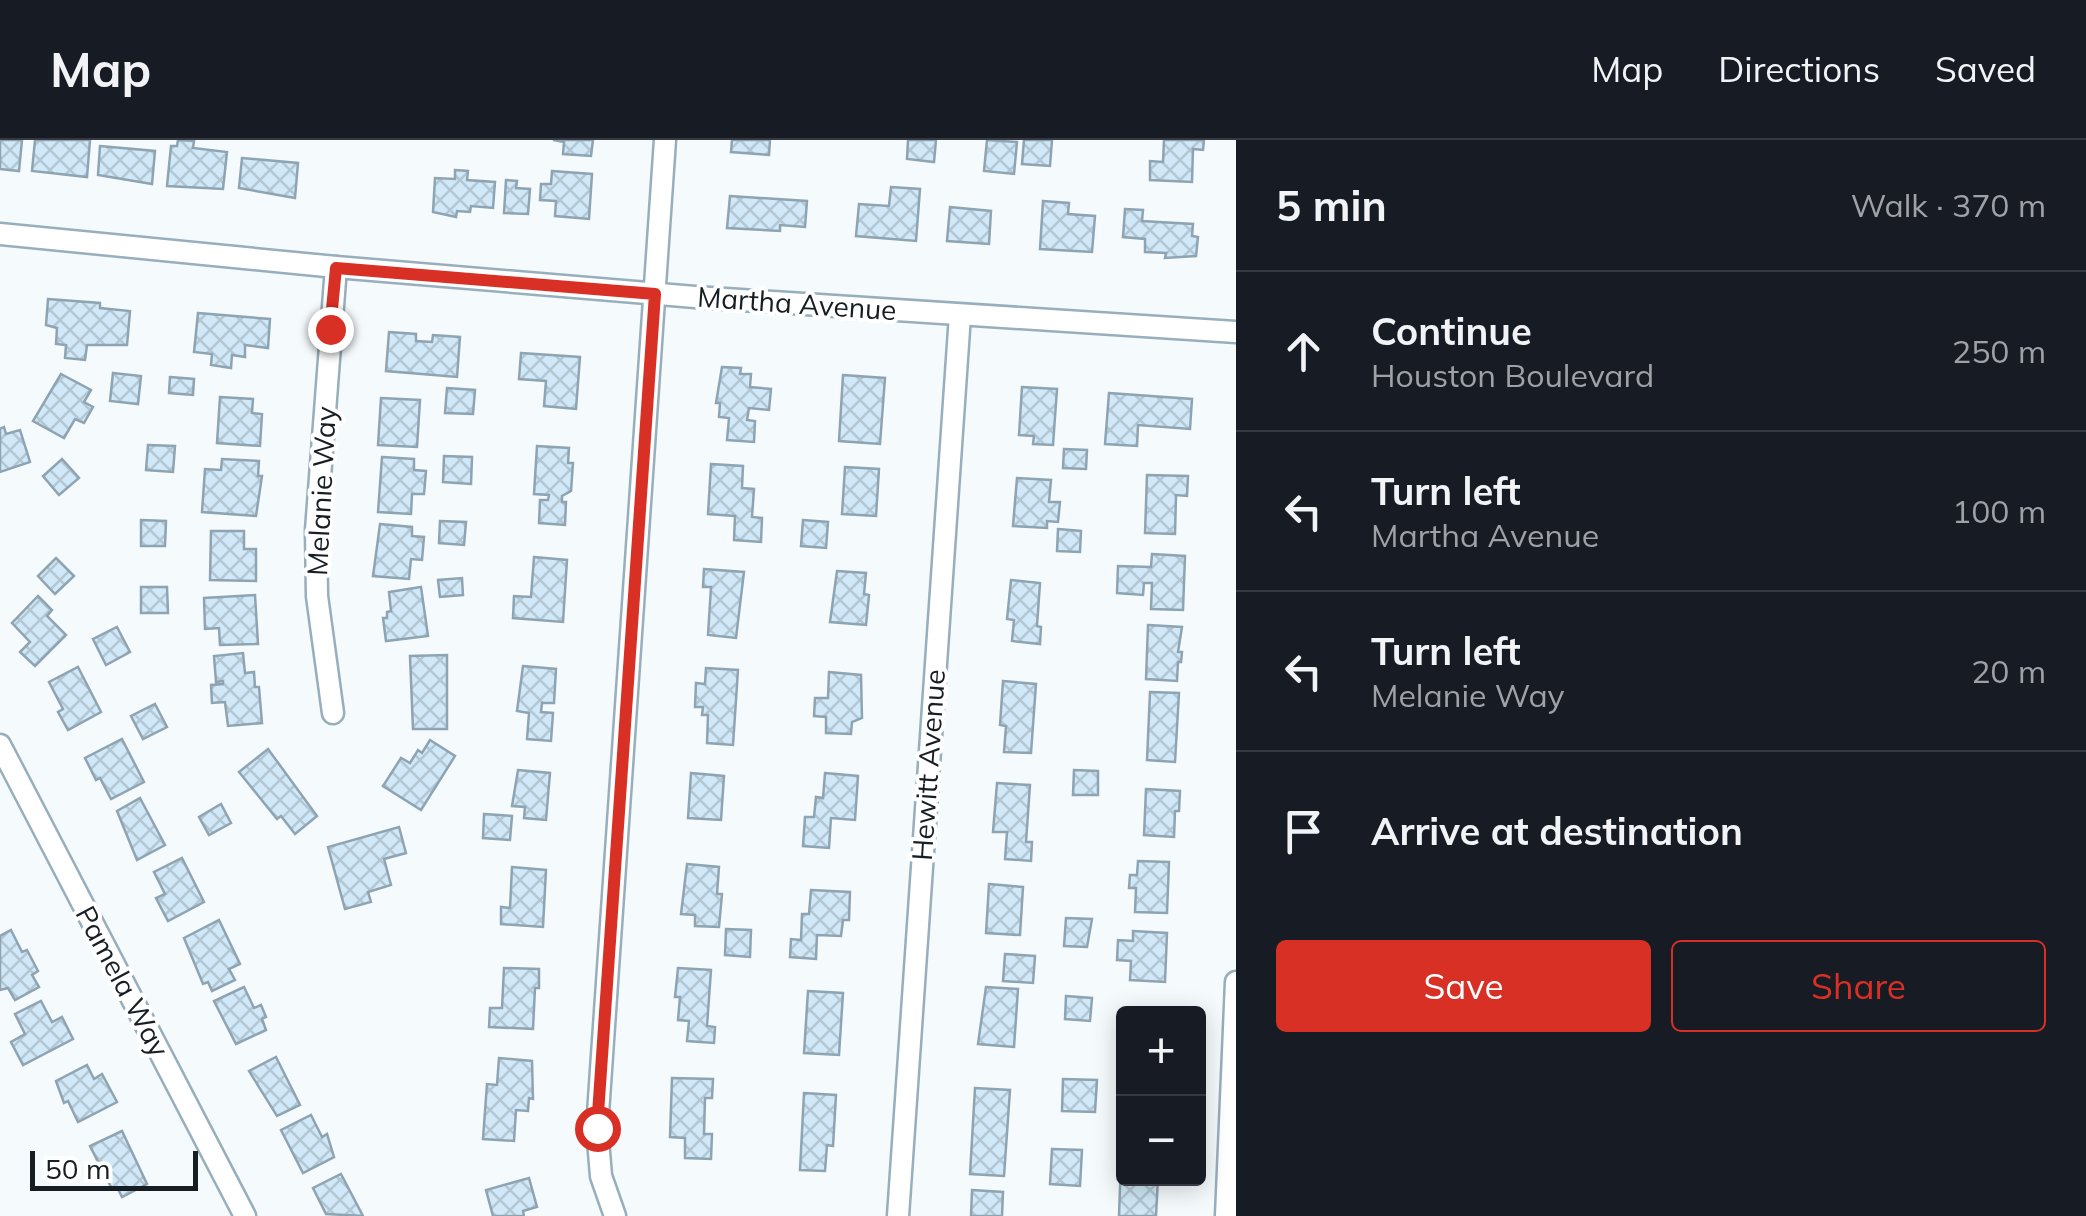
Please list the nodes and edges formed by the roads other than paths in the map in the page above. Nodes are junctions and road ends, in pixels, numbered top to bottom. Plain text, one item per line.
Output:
1 (665, 140) edge
2 (0, 234) edge
3 (336, 268) junction
4 (655, 294) junction
5 (960, 315) junction
6 (1236, 332) edge
7 (333, 713) dead end
8 (0, 745) edge
9 (1236, 982) edge
10 (1235, 1038) edge
11 (246, 1216) edge
12 (615, 1216) edge
13 (898, 1216) edge
14 (1226, 1216) edge

1 - 4 street
2 - 3 street, Martha Avenue
3 - 4 street, Martha Avenue
3 - 7 street, Melanie Way
4 - 5 street, Martha Avenue
4 - 12 street
5 - 6 street, Martha Avenue
5 - 13 street, Hewitt Avenue
8 - 11 street, Pamela Way
9 - 10 street
10 - 14 street

